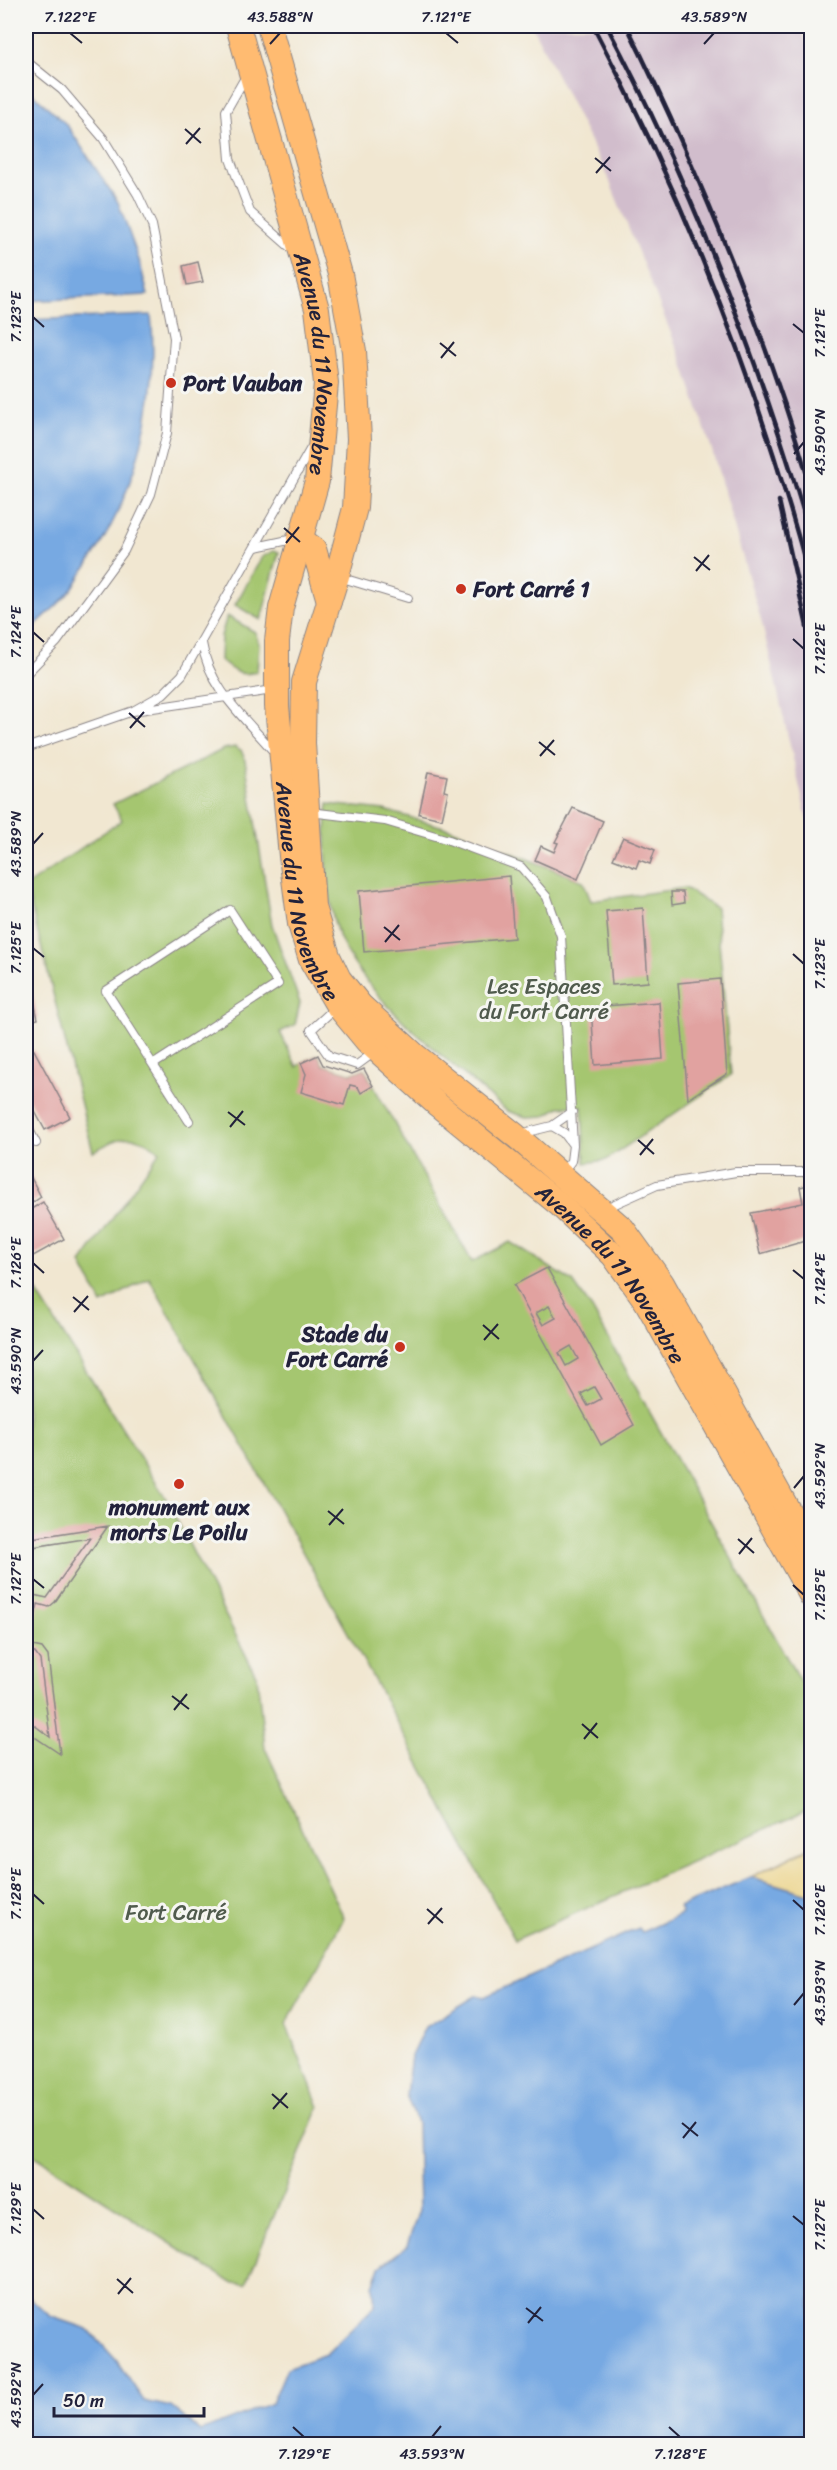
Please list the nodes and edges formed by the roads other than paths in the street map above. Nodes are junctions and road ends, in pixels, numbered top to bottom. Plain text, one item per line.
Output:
1 (238, 26) edge
2 (269, 26) edge
3 (26, 61) edge
4 (252, 67) junction
5 (302, 256) junction
6 (323, 429) junction
7 (299, 538) junction
8 (256, 547) junction
9 (338, 576) junction
10 (408, 598) dead end
11 (325, 612) junction
12 (202, 643) junction
13 (26, 674) edge
14 (276, 685) junction
15 (225, 696) junction
16 (133, 711) junction
17 (26, 748) edge
18 (282, 761) junction
19 (306, 811) junction
20 (338, 1006) junction
21 (377, 1050) junction
22 (154, 1064) junction
23 (572, 1112) junction
24 (189, 1121) dead end
25 (26, 1124) edge
26 (464, 1126) junction
27 (552, 1126) junction
28 (516, 1136) junction
29 (36, 1143) dead end
30 (573, 1145) junction
31 (812, 1172) edge
32 (561, 1174) junction
33 (602, 1210) junction
34 (771, 1522) junction
35 (812, 1553) edge
36 (812, 1583) edge
37 (812, 1598) edge

1 - 4 main road, Avenue du 11 Novembre
2 - 9 main road, Avenue du 11 Novembre
3 - 13 lane
4 - 5 main road, Avenue du 11 Novembre
4 - 5 lane
5 - 6 main road, Avenue du 11 Novembre
6 - 7 main road, Avenue du 11 Novembre
6 - 8 lane
7 - 8 lane
7 - 11 main road
7 - 14 main road, Avenue du 11 Novembre
8 - 12 lane
9 - 10 lane
9 - 11 main road, Avenue du 11 Novembre
11 - 14 main road
11 - 19 main road, Avenue du 11 Novembre
12 - 15 lane
12 - 16 lane
14 - 15 lane
14 - 18 main road, Avenue du 11 Novembre
15 - 16 lane
15 - 18 lane
16 - 17 lane
18 - 20 main road, Avenue du 11 Novembre
19 - 23 lane
19 - 28 main road, Avenue du 11 Novembre
20 - 21 main road, Avenue du 11 Novembre
20 - 21 lane
21 - 26 main road, Avenue du 11 Novembre
22 - 22 lane
22 - 24 lane
23 - 27 lane
23 - 30 lane
25 - 29 lane
26 - 32 main road
26 - 34 main road, Avenue du 11 Novembre
27 - 28 lane
27 - 30 lane
28 - 32 main road, Avenue du 11 Novembre
30 - 32 lane
31 - 33 lane
32 - 33 main road, Avenue du 11 Novembre
33 - 35 main road, Avenue du 11 Novembre
34 - 36 main road
34 - 37 main road, Avenue du 11 Novembre

